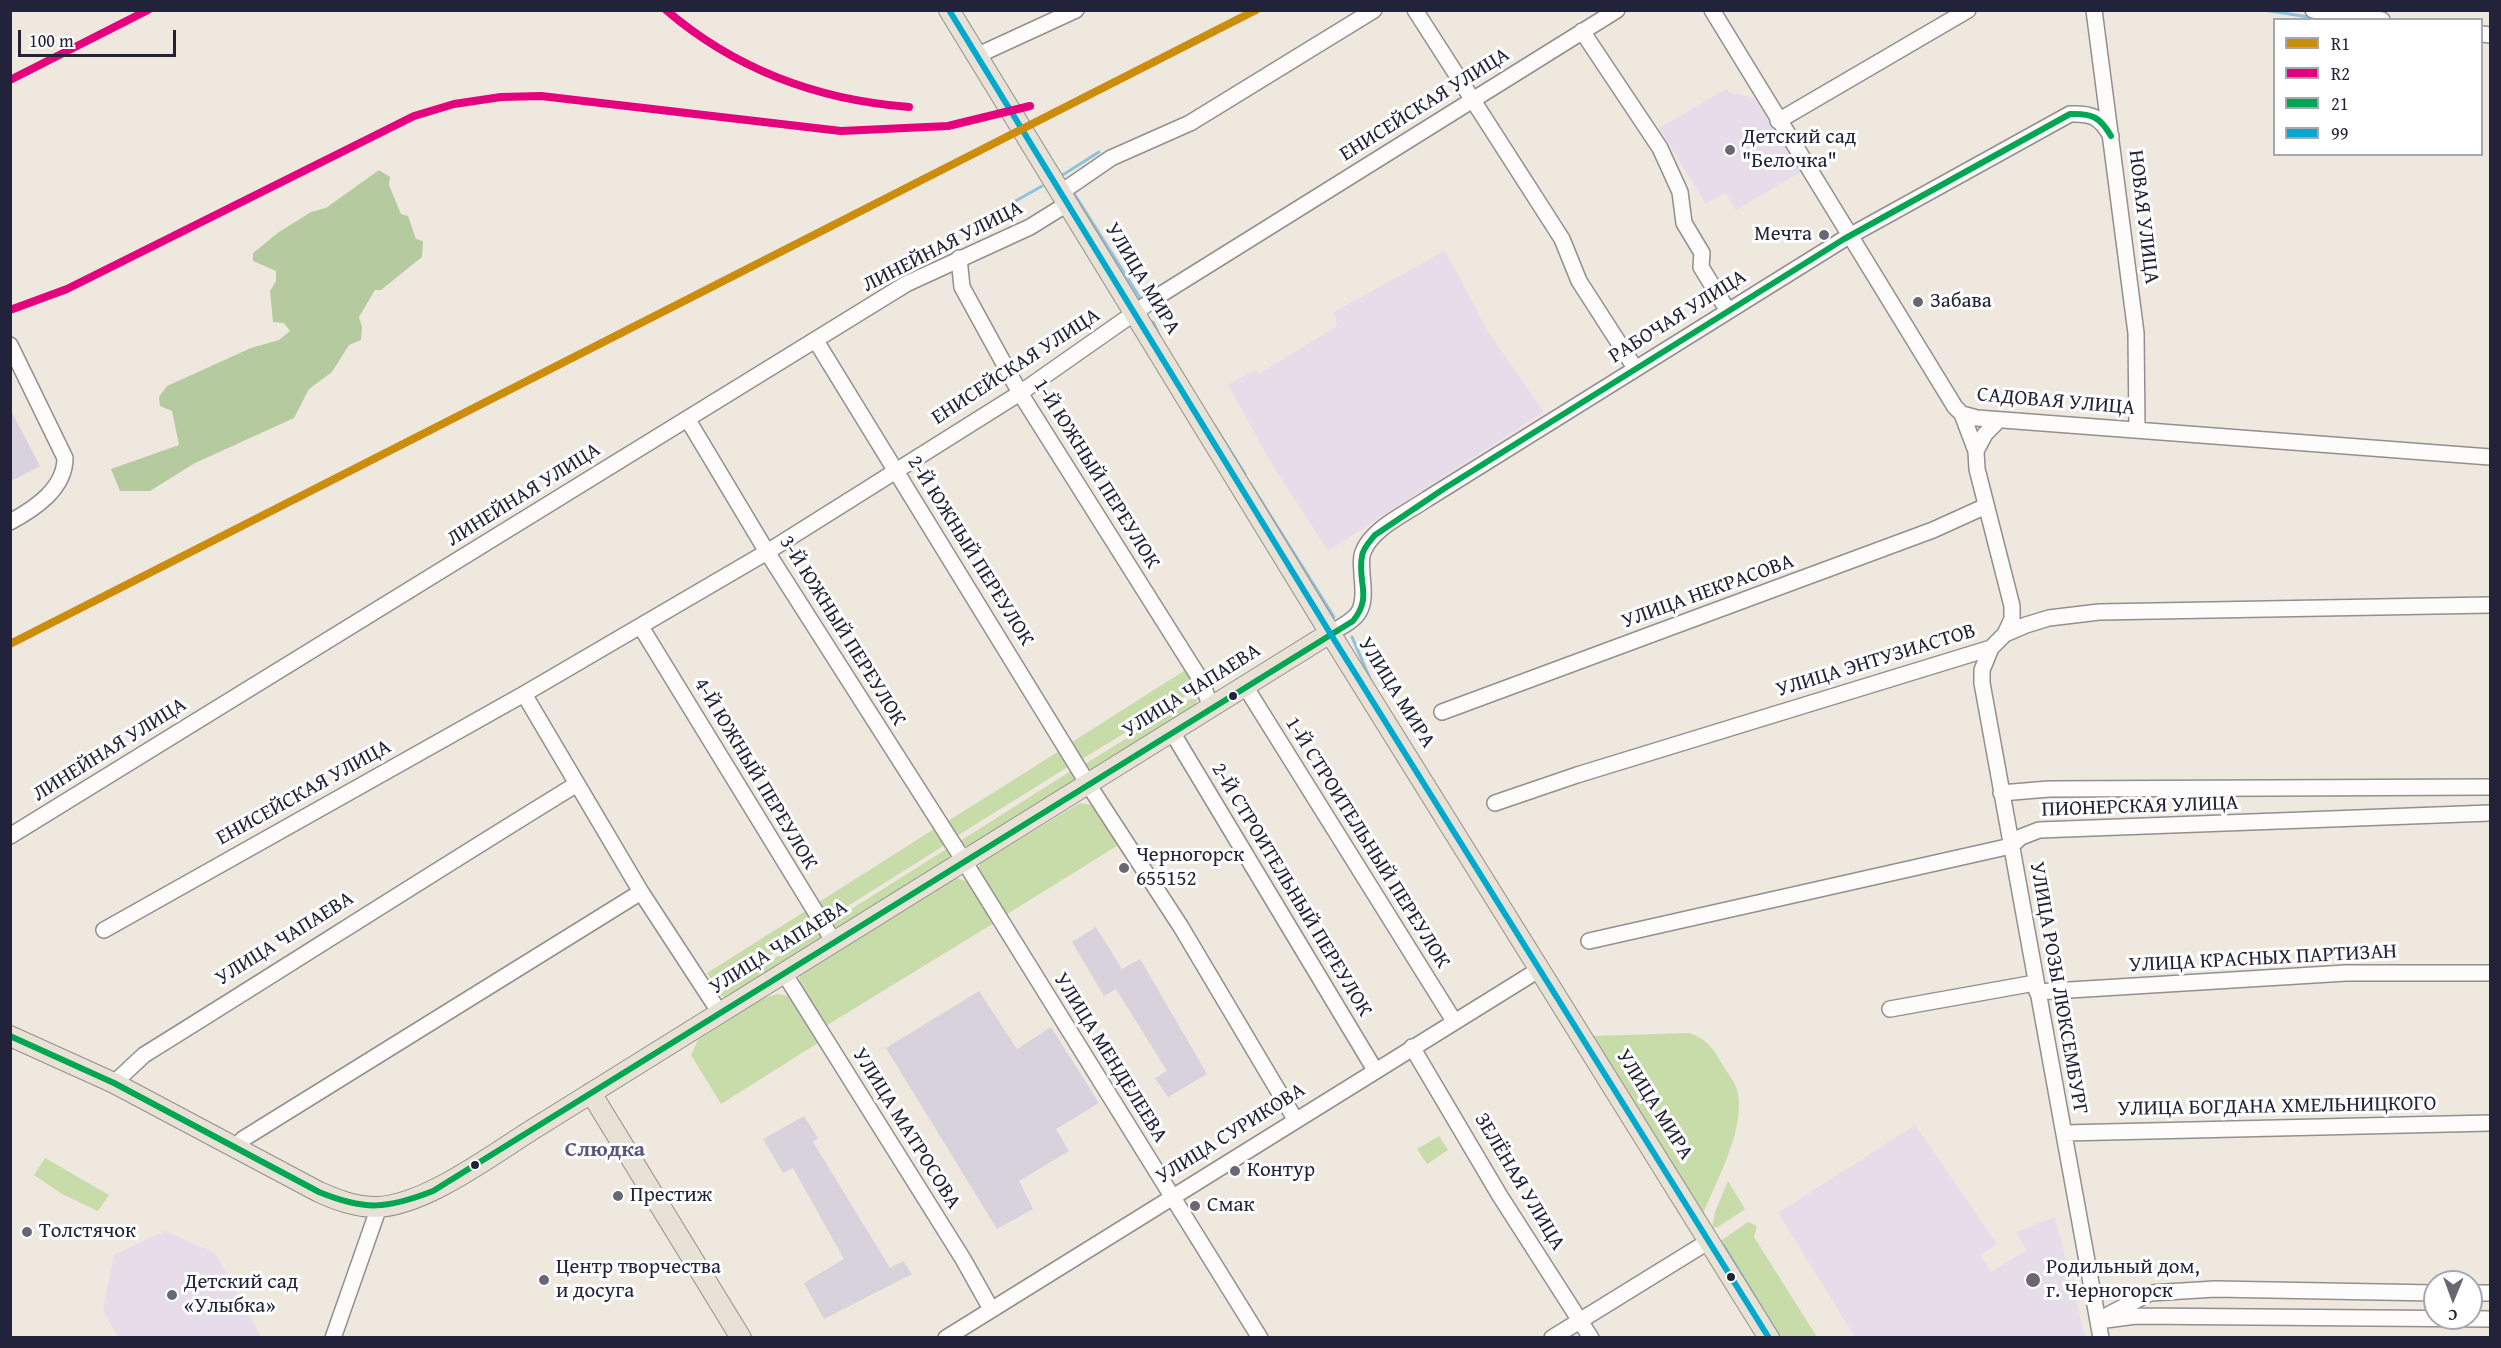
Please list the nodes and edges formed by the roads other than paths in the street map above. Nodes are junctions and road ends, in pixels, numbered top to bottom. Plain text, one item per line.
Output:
1 (949, 10) edge
2 (1076, 10) edge
3 (1374, 10) edge
4 (1415, 10) edge
5 (1617, 10) edge
6 (1712, 10) edge
7 (1968, 10) edge
8 (2094, 10) edge
9 (2313, 10) edge
10 (2368, 18) edge
11 (1582, 31) junction
12 (976, 56) junction
13 (1473, 100) junction
14 (1778, 121) junction
15 (2111, 136) junction
16 (1064, 198) junction
17 (1852, 241) junction
18 (959, 258) junction
19 (1728, 311) junction
20 (1135, 313) junction
21 (816, 341) junction
22 (10, 345) edge
23 (1635, 368) junction
24 (1020, 393) junction
25 (1962, 414) junction
26 (688, 420) junction
27 (1999, 420) junction
28 (2137, 430) junction
29 (1976, 451) junction
30 (2490, 457) edge
31 (896, 470) junction
32 (1986, 506) junction
33 (10, 522) edge
34 (767, 552) junction
35 (2490, 605) edge
36 (640, 627) junction
37 (1330, 633) junction
38 (2005, 634) junction
39 (1991, 648) junction
40 (1245, 686) junction
41 (524, 694) junction
42 (1211, 708) junction
43 (1442, 712) dead end
44 (1172, 732) junction
45 (577, 784) junction
46 (1088, 784) junction
47 (2490, 787) edge
48 (2001, 793) junction
49 (1495, 803) dead end
50 (2490, 813) edge
51 (10, 836) edge
52 (2011, 846) junction
53 (964, 861) junction
54 (641, 892) junction
55 (105, 930) dead end
56 (1589, 941) dead end
57 (834, 942) junction
58 (1540, 969) junction
59 (784, 973) junction
60 (2490, 973) edge
61 (2036, 988) junction
62 (1890, 1009) dead end
63 (720, 1013) junction
64 (1454, 1021) junction
65 (10, 1036) edge
66 (1412, 1047) junction
67 (1375, 1070) junction
68 (114, 1083) junction
69 (591, 1093) junction
70 (1295, 1119) junction
71 (2490, 1123) edge
72 (2064, 1133) junction
73 (237, 1149) junction
74 (1172, 1196) junction
75 (379, 1207) junction
76 (1709, 1241) junction
77 (2423, 1293) edge
78 (991, 1310) junction
79 (2490, 1319) edge
80 (1580, 1320) junction
81 (2098, 1321) junction
82 (333, 1338) edge
83 (741, 1338) edge
84 (946, 1338) edge
85 (1260, 1338) edge
86 (1552, 1338) edge
87 (1591, 1338) edge
88 (1769, 1338) edge
89 (2101, 1338) edge

1 - 12 main road, УЛИЦА МИРА
2 - 12 street
3 - 16 street, ЛИНЕЙНАЯ УЛИЦА
4 - 13 street
5 - 11 street, ЕНИСЕЙСКАЯ УЛИЦА
6 - 14 street, САДОВАЯ УЛИЦА
7 - 14 street
8 - 15 street, НОВАЯ УЛИЦА
9 - 10 street
11 - 13 street, ЕНИСЕЙСКАЯ УЛИЦА
11 - 19 street
12 - 16 main road, УЛИЦА МИРА
13 - 20 street, ЕНИСЕЙСКАЯ УЛИЦА
13 - 23 street
14 - 17 street, САДОВАЯ УЛИЦА
15 - 17 street, РАБОЧАЯ УЛИЦА
15 - 28 street, НОВАЯ УЛИЦА
16 - 18 street, ЛИНЕЙНАЯ УЛИЦА
16 - 20 main road, УЛИЦА МИРА
17 - 19 street, РАБОЧАЯ УЛИЦА
17 - 25 street, САДОВАЯ УЛИЦА
18 - 21 street, ЛИНЕЙНАЯ УЛИЦА
18 - 24 street, 1-Й ЮЖНЫЙ ПЕРЕУЛОК
19 - 23 street, РАБОЧАЯ УЛИЦА
20 - 24 street, ЕНИСЕЙСКАЯ УЛИЦА
20 - 37 main road, УЛИЦА МИРА
21 - 26 street, ЛИНЕЙНАЯ УЛИЦА
21 - 31 street, 2-Й ЮЖНЫЙ ПЕРЕУЛОК
22 - 33 street
23 - 37 street, РАБОЧАЯ УЛИЦА
24 - 31 street, ЕНИСЕЙСКАЯ УЛИЦА
24 - 42 street, 1-Й ЮЖНЫЙ ПЕРЕУЛОК
25 - 27 street, САДОВАЯ УЛИЦА
25 - 29 street
26 - 34 street, 3-Й ЮЖНЫЙ ПЕРЕУЛОК
26 - 51 street, ЛИНЕЙНАЯ УЛИЦА
27 - 28 street, САДОВАЯ УЛИЦА
27 - 29 street
28 - 30 street, САДОВАЯ УЛИЦА
29 - 32 street
31 - 34 street, ЕНИСЕЙСКАЯ УЛИЦА
31 - 46 street, 2-Й ЮЖНЫЙ ПЕРЕУЛОК
32 - 38 street
32 - 43 street, УЛИЦА НЕКРАСОВА
34 - 36 street, ЕНИСЕЙСКАЯ УЛИЦА
34 - 53 street, 3-Й ЮЖНЫЙ ПЕРЕУЛОК
35 - 38 street, УЛИЦА ЭНТУЗИАСТОВ
36 - 41 street, ЕНИСЕЙСКАЯ УЛИЦА
36 - 57 street, 4-Й ЮЖНЫЙ ПЕРЕУЛОК
37 - 40 main road, УЛИЦА ЧАПАЕВА
37 - 58 main road, УЛИЦА МИРА
38 - 39 street, УЛИЦА ЭНТУЗИАСТОВ
39 - 48 street, УЛИЦА РОЗЫ ЛЮКСЕМБУРГ
39 - 49 street, УЛИЦА ЭНТУЗИАСТОВ
40 - 42 main road, УЛИЦА ЧАПАЕВА
40 - 64 street, 1-Й СТРОИТЕЛЬНЫЙ ПЕРЕУЛОК
41 - 45 street
41 - 55 street, ЕНИСЕЙСКАЯ УЛИЦА
42 - 44 main road, УЛИЦА ЧАПАЕВА
44 - 46 main road, УЛИЦА ЧАПАЕВА
44 - 67 street, 2-Й СТРОИТЕЛЬНЫЙ ПЕРЕУЛОК
45 - 54 street
45 - 68 street, УЛИЦА ЧАПАЕВА
46 - 53 main road, УЛИЦА ЧАПАЕВА
46 - 70 street, 2-Й ЮЖНЫЙ ПЕРЕУЛОК
47 - 48 street, ПИОНЕРСКАЯ УЛИЦА
48 - 52 street, УЛИЦА РОЗЫ ЛЮКСЕМБУРГ
50 - 52 street, ПИОНЕРСКАЯ УЛИЦА
52 - 56 street, ПИОНЕРСКАЯ УЛИЦА
52 - 61 street, УЛИЦА РОЗЫ ЛЮКСЕМБУРГ
53 - 57 main road, УЛИЦА ЧАПАЕВА
53 - 74 street, УЛИЦА МЕНДЕЛЕЕВА
54 - 63 street
54 - 73 street
57 - 59 main road, УЛИЦА ЧАПАЕВА
58 - 64 street, УЛИЦА СУРИКОВА
58 - 76 main road, УЛИЦА МИРА
59 - 63 main road, УЛИЦА ЧАПАЕВА
59 - 78 street, УЛИЦА МАТРОСОВА
60 - 61 street, УЛИЦА КРАСНЫХ ПАРТИЗАН
61 - 62 street, УЛИЦА КРАСНЫХ ПАРТИЗАН
61 - 72 street, УЛИЦА РОЗЫ ЛЮКСЕМБУРГ
63 - 69 main road, УЛИЦА ЧАПАЕВА
64 - 66 street, УЛИЦА СУРИКОВА
65 - 68 main road, УЛИЦА ЧАПАЕВА
66 - 67 street, УЛИЦА СУРИКОВА
66 - 80 street, ЗЕЛЁНАЯ УЛИЦА
67 - 70 street, УЛИЦА СУРИКОВА
68 - 73 main road, УЛИЦА ЧАПАЕВА
69 - 75 main road, УЛИЦА ЧАПАЕВА
69 - 83 main road
70 - 74 street, УЛИЦА СУРИКОВА
71 - 72 street, УЛИЦА БОГДАНА ХМЕЛЬНИЦКОГО
72 - 81 street, УЛИЦА РОЗЫ ЛЮКСЕМБУРГ
73 - 75 main road, УЛИЦА ЧАПАЕВА
74 - 78 street, УЛИЦА СУРИКОВА
74 - 85 street, УЛИЦА МЕНДЕЛЕЕВА
75 - 82 street
76 - 80 street
76 - 88 main road, УЛИЦА МИРА
77 - 81 street
78 - 84 street, УЛИЦА СУРИКОВА
79 - 81 street
80 - 86 street
80 - 87 street, ЗЕЛЁНАЯ УЛИЦА
81 - 89 street, УЛИЦА РОЗЫ ЛЮКСЕМБУРГ

